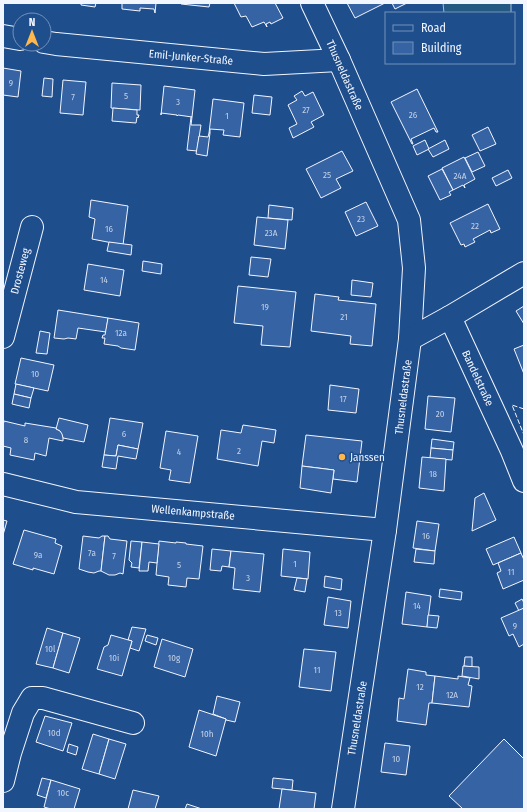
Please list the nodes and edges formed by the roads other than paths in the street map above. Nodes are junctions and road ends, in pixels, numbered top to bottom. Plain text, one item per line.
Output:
1 (312, 3) edge
2 (52, 43) edge
3 (339, 60) junction
4 (32, 228) dead end
5 (524, 273) edge
6 (450, 317) junction
7 (3, 337) edge
8 (410, 339) junction
9 (524, 481) edge
10 (3, 484) edge
11 (385, 530) junction
12 (133, 723) dead end
13 (3, 781) edge
14 (343, 809) edge

1 - 3 street, Thusneldastraße
2 - 3 street, Emil-Junker-Straße
3 - 8 street, Thusneldastraße
4 - 7 street, Drosteweg
5 - 6 street
6 - 8 street
6 - 9 street, Bandelstraße
8 - 11 street, Thusneldastraße
10 - 11 street, Wellenkampstraße
11 - 14 street, Thusneldastraße
12 - 13 street

